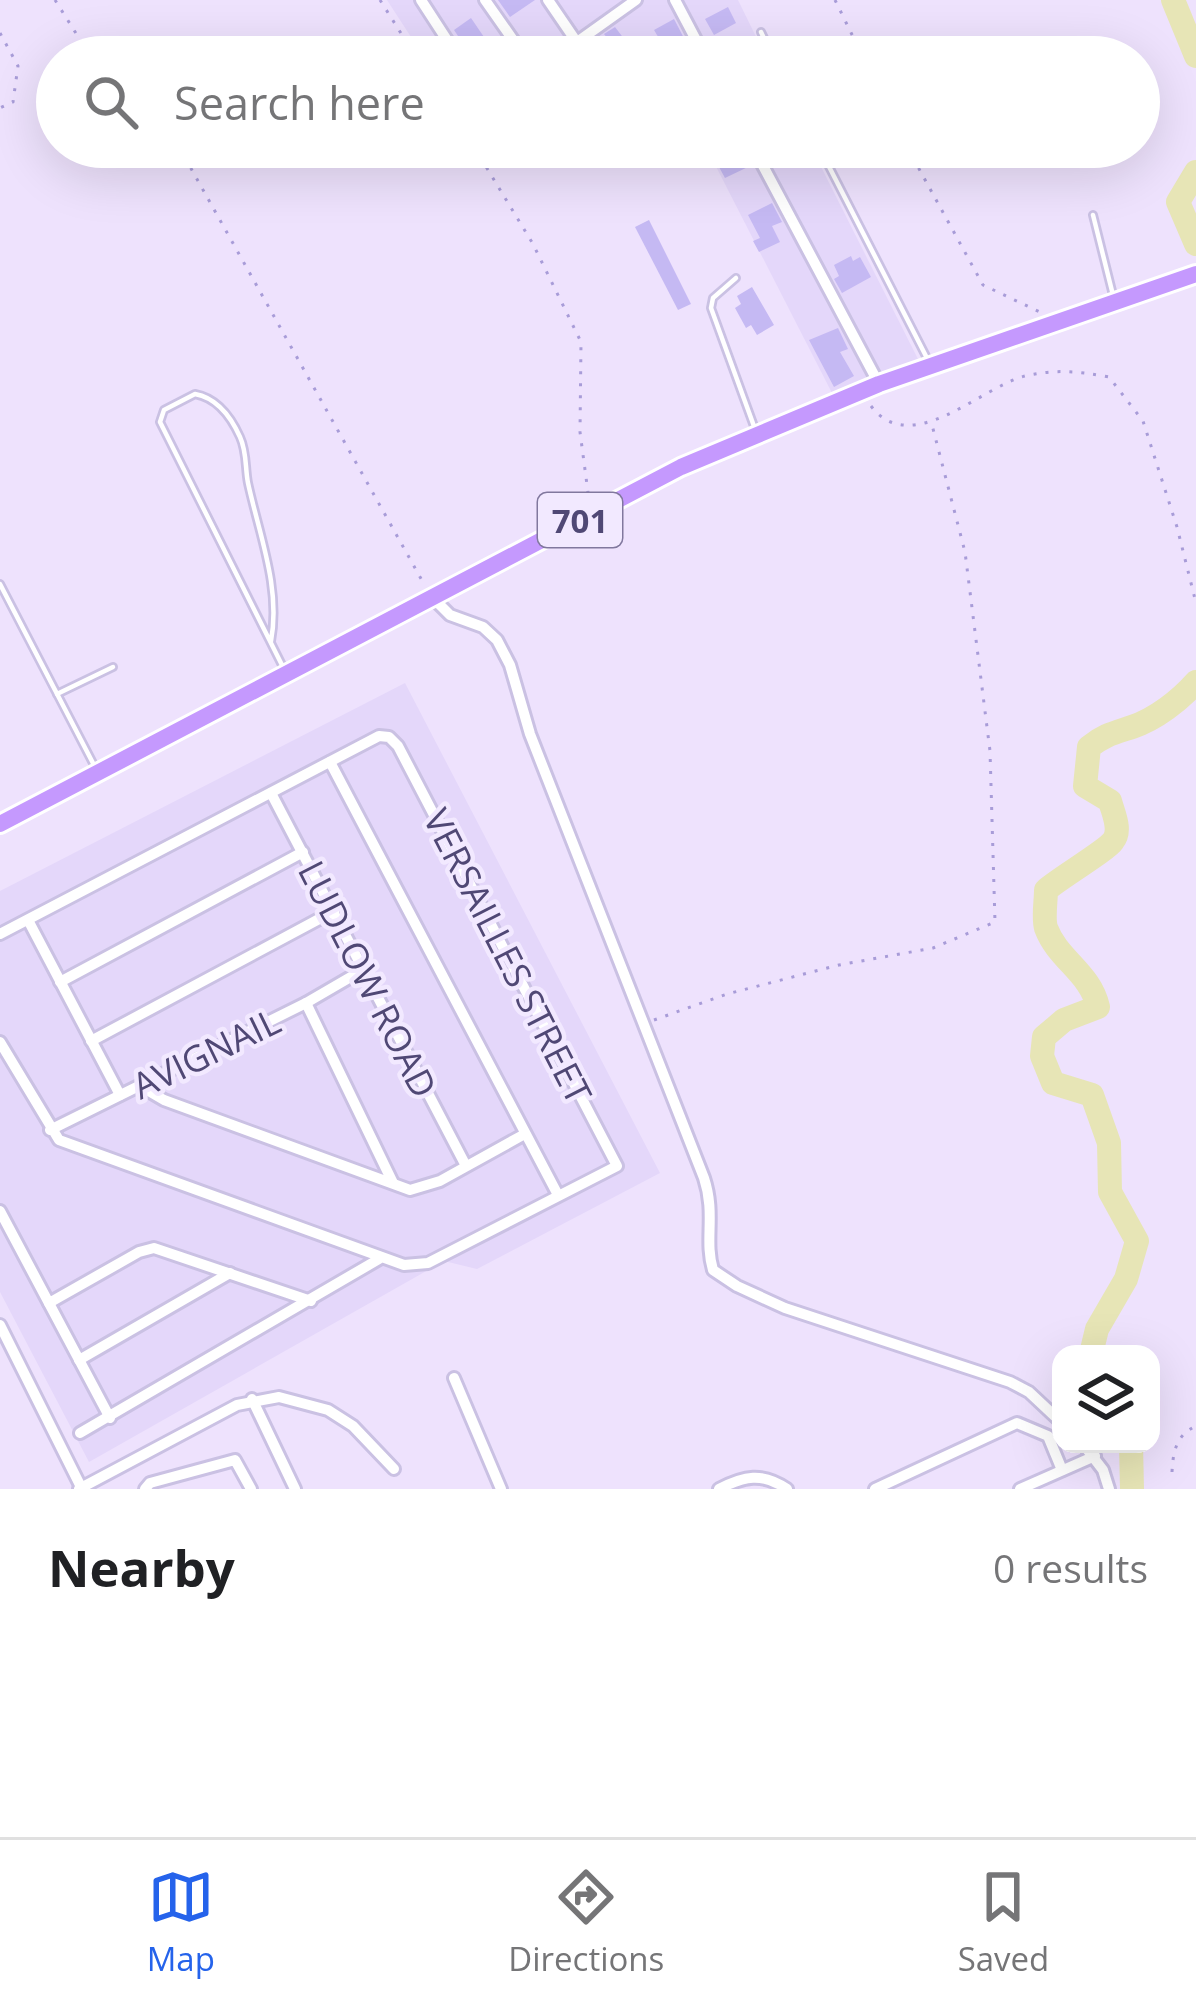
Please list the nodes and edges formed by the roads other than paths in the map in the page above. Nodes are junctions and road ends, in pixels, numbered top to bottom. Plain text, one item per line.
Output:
1 (421, 0) edge
2 (485, 0) edge
3 (548, 0) edge
4 (608, 0) edge
5 (636, 0) edge
6 (675, 0) edge
7 (617, 14) junction
8 (761, 32) dead end
9 (444, 36) edge
10 (510, 36) edge
11 (573, 36) edge
12 (584, 36) edge
13 (694, 36) edge
14 (763, 36) edge
15 (764, 168) edge
16 (830, 168) edge
17 (1093, 215) dead end
18 (1191, 275) edge
19 (736, 278) dead end
20 (1114, 301) junction
21 (930, 368) junction
22 (879, 384) junction
23 (757, 434) junction
24 (0, 584) edge
25 (431, 596) junction
26 (271, 641) junction
27 (112, 667) dead end
28 (286, 673) junction
29 (57, 694) junction
30 (330, 763) junction
31 (98, 772) junction
32 (272, 793) junction
33 (0, 824) edge
34 (303, 852) junction
35 (334, 910) junction
36 (28, 920) junction
37 (0, 934) edge
38 (361, 971) junction
39 (60, 982) junction
40 (307, 1003) junction
41 (91, 1041) junction
42 (0, 1042) edge
43 (140, 1086) junction
44 (120, 1095) junction
45 (50, 1130) junction
46 (524, 1135) junction
47 (465, 1164) junction
48 (393, 1183) junction
49 (558, 1195) junction
50 (0, 1211) edge
51 (379, 1259) junction
52 (230, 1273) junction
53 (311, 1301) junction
54 (49, 1303) junction
55 (0, 1325) edge
56 (79, 1360) junction
57 (454, 1378) dead end
58 (253, 1399) junction
59 (1052, 1416) edge
60 (110, 1418) junction
61 (80, 1432) dead end
62 (1052, 1433) edge
63 (1048, 1436) junction
64 (1092, 1453) edge
65 (1095, 1456) junction
66 (394, 1469) dead end
67 (1063, 1470) junction
68 (81, 1488) edge
69 (145, 1489) edge
70 (251, 1489) edge
71 (295, 1489) edge
72 (501, 1489) edge
73 (718, 1489) edge
74 (787, 1489) edge
75 (875, 1489) edge
76 (1020, 1489) edge
77 (1109, 1489) edge

1 - 9 street
2 - 10 street
3 - 11 street
4 - 7 street
5 - 7 street
6 - 13 street
7 - 12 street
8 - 14 lane
15 - 22 street
16 - 21 lane
17 - 20 lane
18 - 20 main road, 701
19 - 23 lane
20 - 21 main road, 701
21 - 22 main road, 701
22 - 23 main road, 701
23 - 25 main road, 701
24 - 29 lane
25 - 28 main road, 701
25 - 59 street
26 - 26 lane
26 - 28 lane
27 - 29 lane
28 - 31 main road, 701
29 - 31 lane
30 - 32 street
30 - 46 street
30 - 49 street, VERSAILLES STREET
31 - 33 main road, 701
32 - 34 street, LUDLOW ROAD
32 - 36 street
34 - 35 street, LUDLOW ROAD
34 - 39 street
35 - 38 street, LUDLOW ROAD
35 - 41 street
36 - 37 street
36 - 39 street
38 - 40 street, AVIGNAIL
38 - 47 street, LUDLOW ROAD
39 - 41 street
40 - 43 street, AVIGNAIL
40 - 48 street
41 - 44 street
42 - 45 street
43 - 44 street, AVIGNAIL
43 - 48 street
44 - 45 street, AVIGNAIL
45 - 51 street
46 - 47 street
46 - 49 street
47 - 48 street
49 - 51 street
50 - 54 street
51 - 53 street
52 - 53 street
52 - 54 street
52 - 56 street
53 - 60 street
54 - 56 street
55 - 68 street
56 - 60 street
57 - 72 street
58 - 66 street
58 - 68 street
58 - 71 street
60 - 61 street
62 - 63 street
63 - 67 street
63 - 75 street
64 - 65 street
65 - 67 street
65 - 77 street
67 - 76 street
69 - 70 street
73 - 74 street

